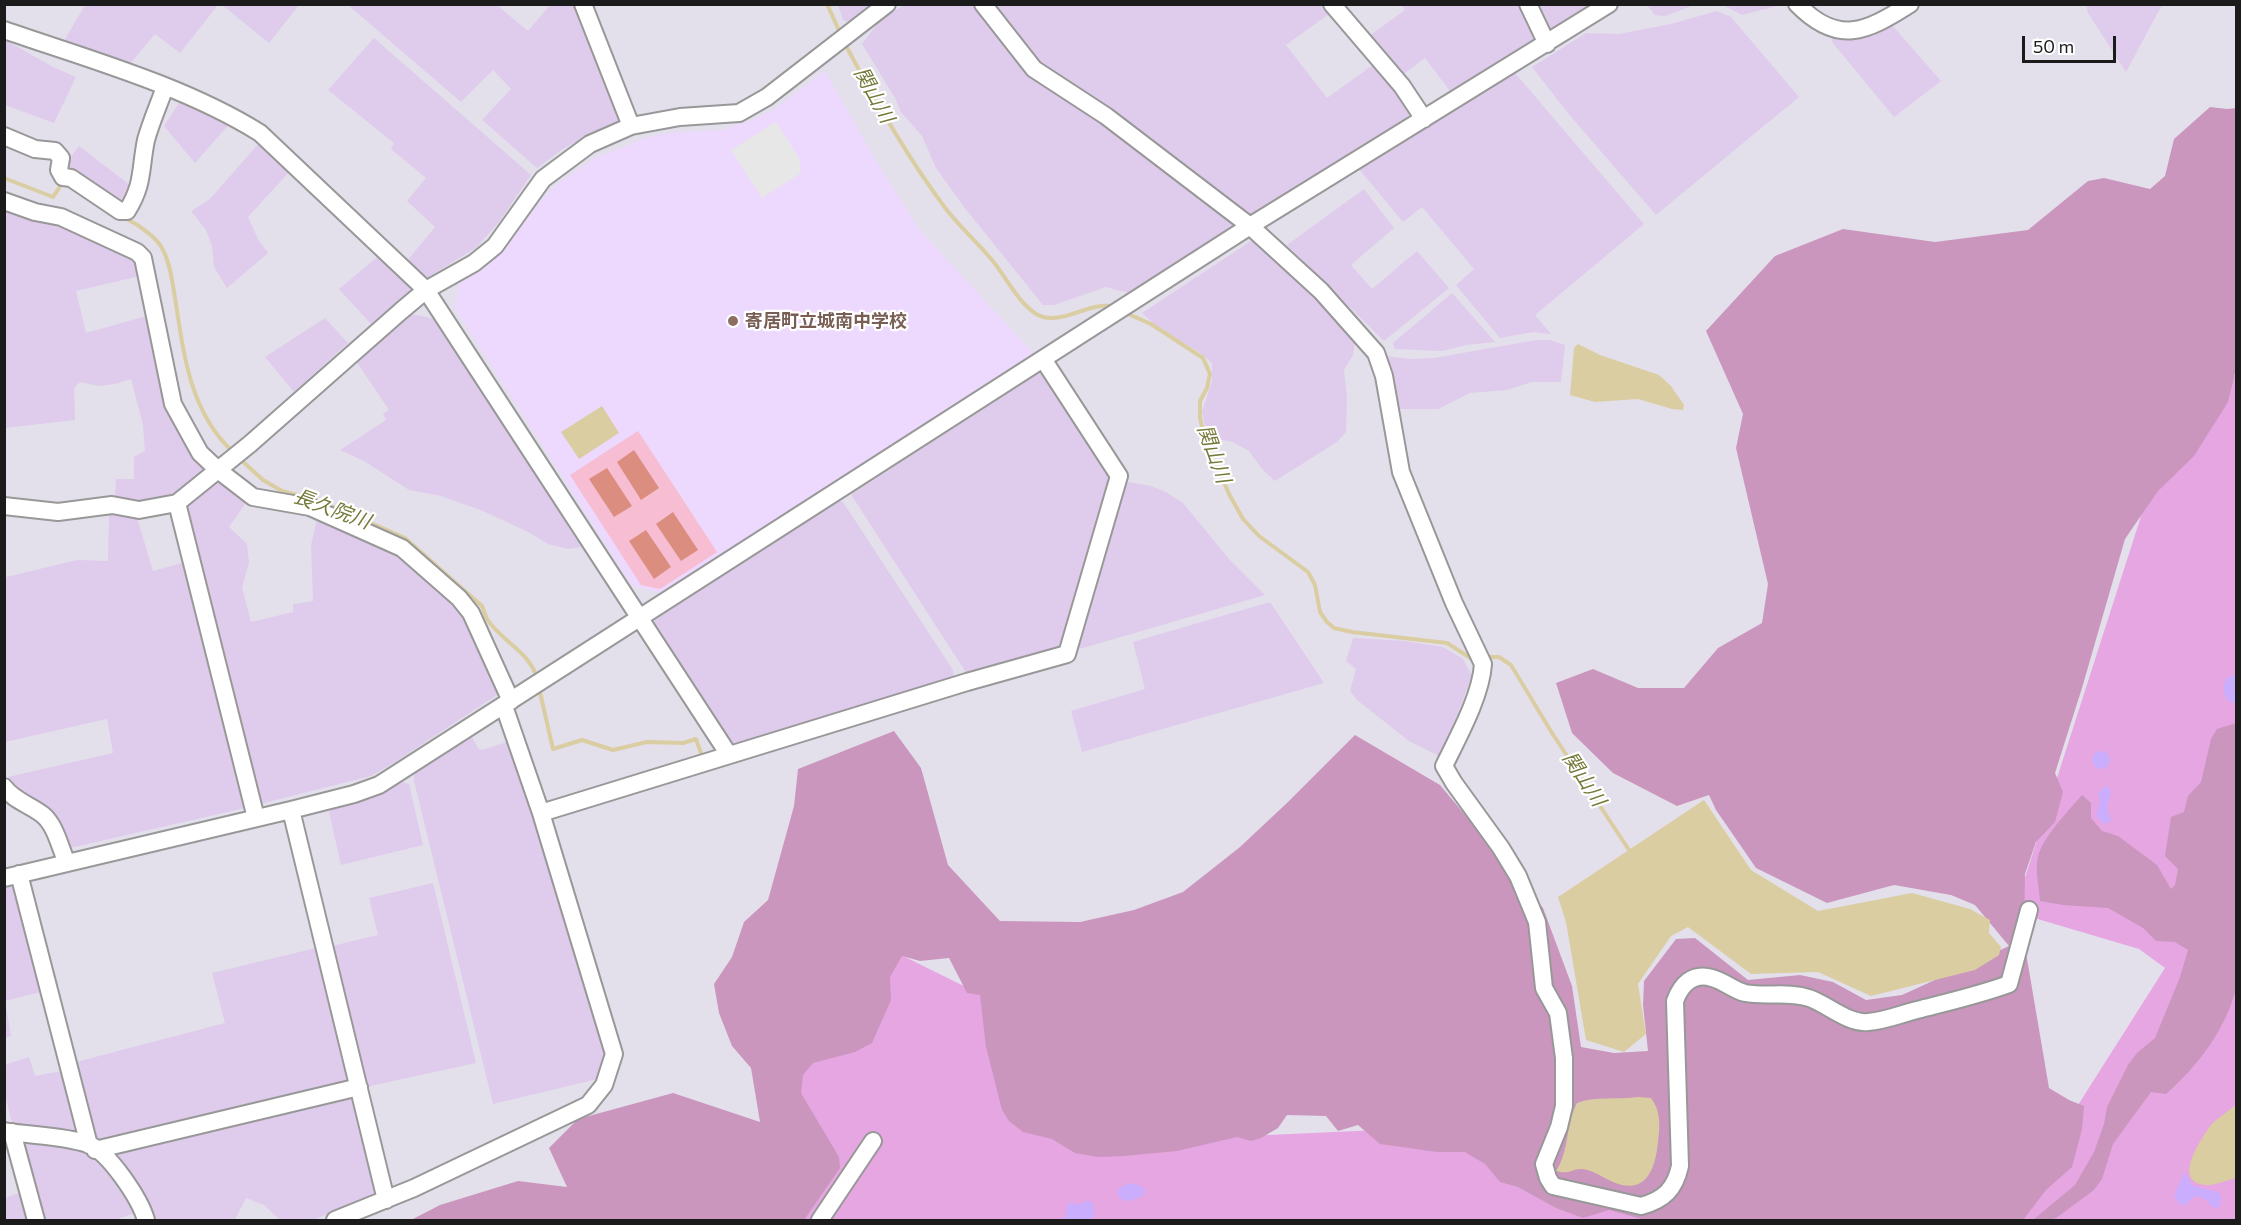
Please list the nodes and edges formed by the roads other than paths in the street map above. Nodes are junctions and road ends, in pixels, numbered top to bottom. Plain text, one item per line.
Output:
1 (583, 4) edge
2 (887, 4) edge
3 (983, 4) edge
4 (1332, 4) edge
5 (1528, 4) edge
6 (1609, 4) edge
7 (1797, 4) edge
8 (1910, 4) edge
9 (4, 30) edge
10 (1547, 44) junction
11 (165, 87) junction
12 (1424, 118) junction
13 (631, 126) junction
14 (4, 136) edge
15 (4, 201) edge
16 (1250, 225) junction
17 (426, 290) junction
18 (1043, 359) junction
19 (218, 470) junction
20 (177, 503) junction
21 (4, 506) edge
22 (640, 619) junction
23 (507, 704) junction
24 (729, 755) junction
25 (4, 787) edge
26 (291, 810) junction
27 (541, 813) junction
28 (256, 818) junction
29 (67, 863) junction
30 (12, 876) edge
31 (2029, 910) dead end
32 (359, 1086) junction
33 (8, 1131) edge
34 (873, 1141) dead end
35 (92, 1147) junction
36 (386, 1200) junction
37 (36, 1221) edge
38 (146, 1221) edge
39 (335, 1221) edge
40 (820, 1221) edge

1 - 13 street
2 - 13 street
3 - 16 street
4 - 12 street
5 - 10 street
6 - 10 street
7 - 8 street
9 - 11 street
10 - 12 street
11 - 14 street
11 - 17 street
12 - 16 street
13 - 17 street
15 - 19 street
16 - 18 street
16 - 31 street
17 - 19 street
17 - 22 street
18 - 22 street
18 - 24 street
19 - 20 street
19 - 23 street
20 - 21 street
20 - 28 street
22 - 23 street
22 - 24 street
23 - 26 street
23 - 27 street
24 - 27 street
25 - 29 street
26 - 28 street
26 - 32 street
27 - 36 street
28 - 29 street
29 - 30 street
30 - 35 street
32 - 35 street
32 - 36 street
33 - 35 street
33 - 37 street
34 - 40 street
35 - 38 street
36 - 39 street

